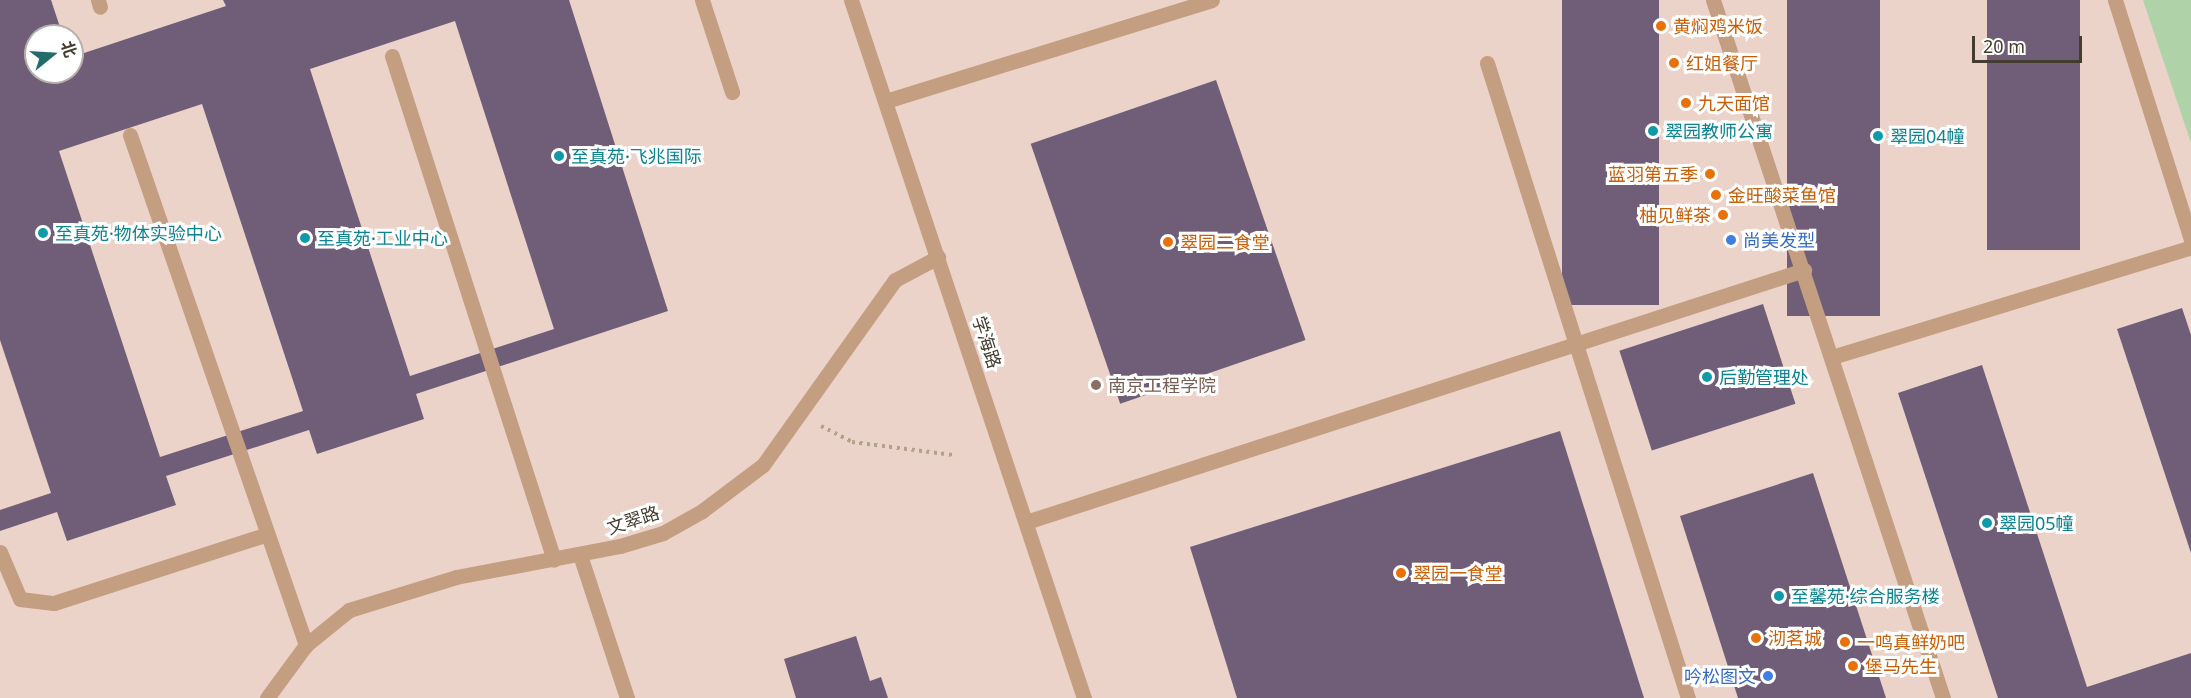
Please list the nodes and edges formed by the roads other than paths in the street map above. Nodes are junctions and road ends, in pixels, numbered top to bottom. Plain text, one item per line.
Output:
1 (702, 0) edge
2 (851, 0) edge
3 (1212, 0) edge
4 (1713, 0) edge
5 (2115, 0) edge
6 (392, 56) dead end
7 (1487, 63) dead end
8 (732, 92) dead end
9 (889, 100) junction
10 (130, 135) dead end
11 (2191, 240) edge
12 (2191, 247) edge
13 (938, 257) junction
14 (1804, 270) junction
15 (1577, 343) junction
16 (1832, 357) junction
17 (1026, 522) junction
18 (265, 535) junction
19 (0, 552) edge
20 (580, 555) junction
21 (554, 560) junction
22 (306, 645) junction
23 (267, 698) edge
24 (627, 698) edge
25 (1084, 698) edge
26 (1688, 698) edge
27 (1943, 698) edge

1 - 8 street
2 - 9 street, 学海路
3 - 9 street
4 - 14 street
5 - 11 street
6 - 21 street
7 - 15 street
9 - 13 street, 学海路
10 - 18 street
12 - 16 street
13 - 17 street, 学海路
13 - 20 street, 文翠路
14 - 15 street
14 - 16 street
15 - 17 street
15 - 26 street
16 - 27 street
17 - 25 street, 学海路
18 - 19 street
18 - 22 street
20 - 21 street, 文翠路
20 - 24 street
21 - 22 street, 文翠路
22 - 23 street, 文翠路

